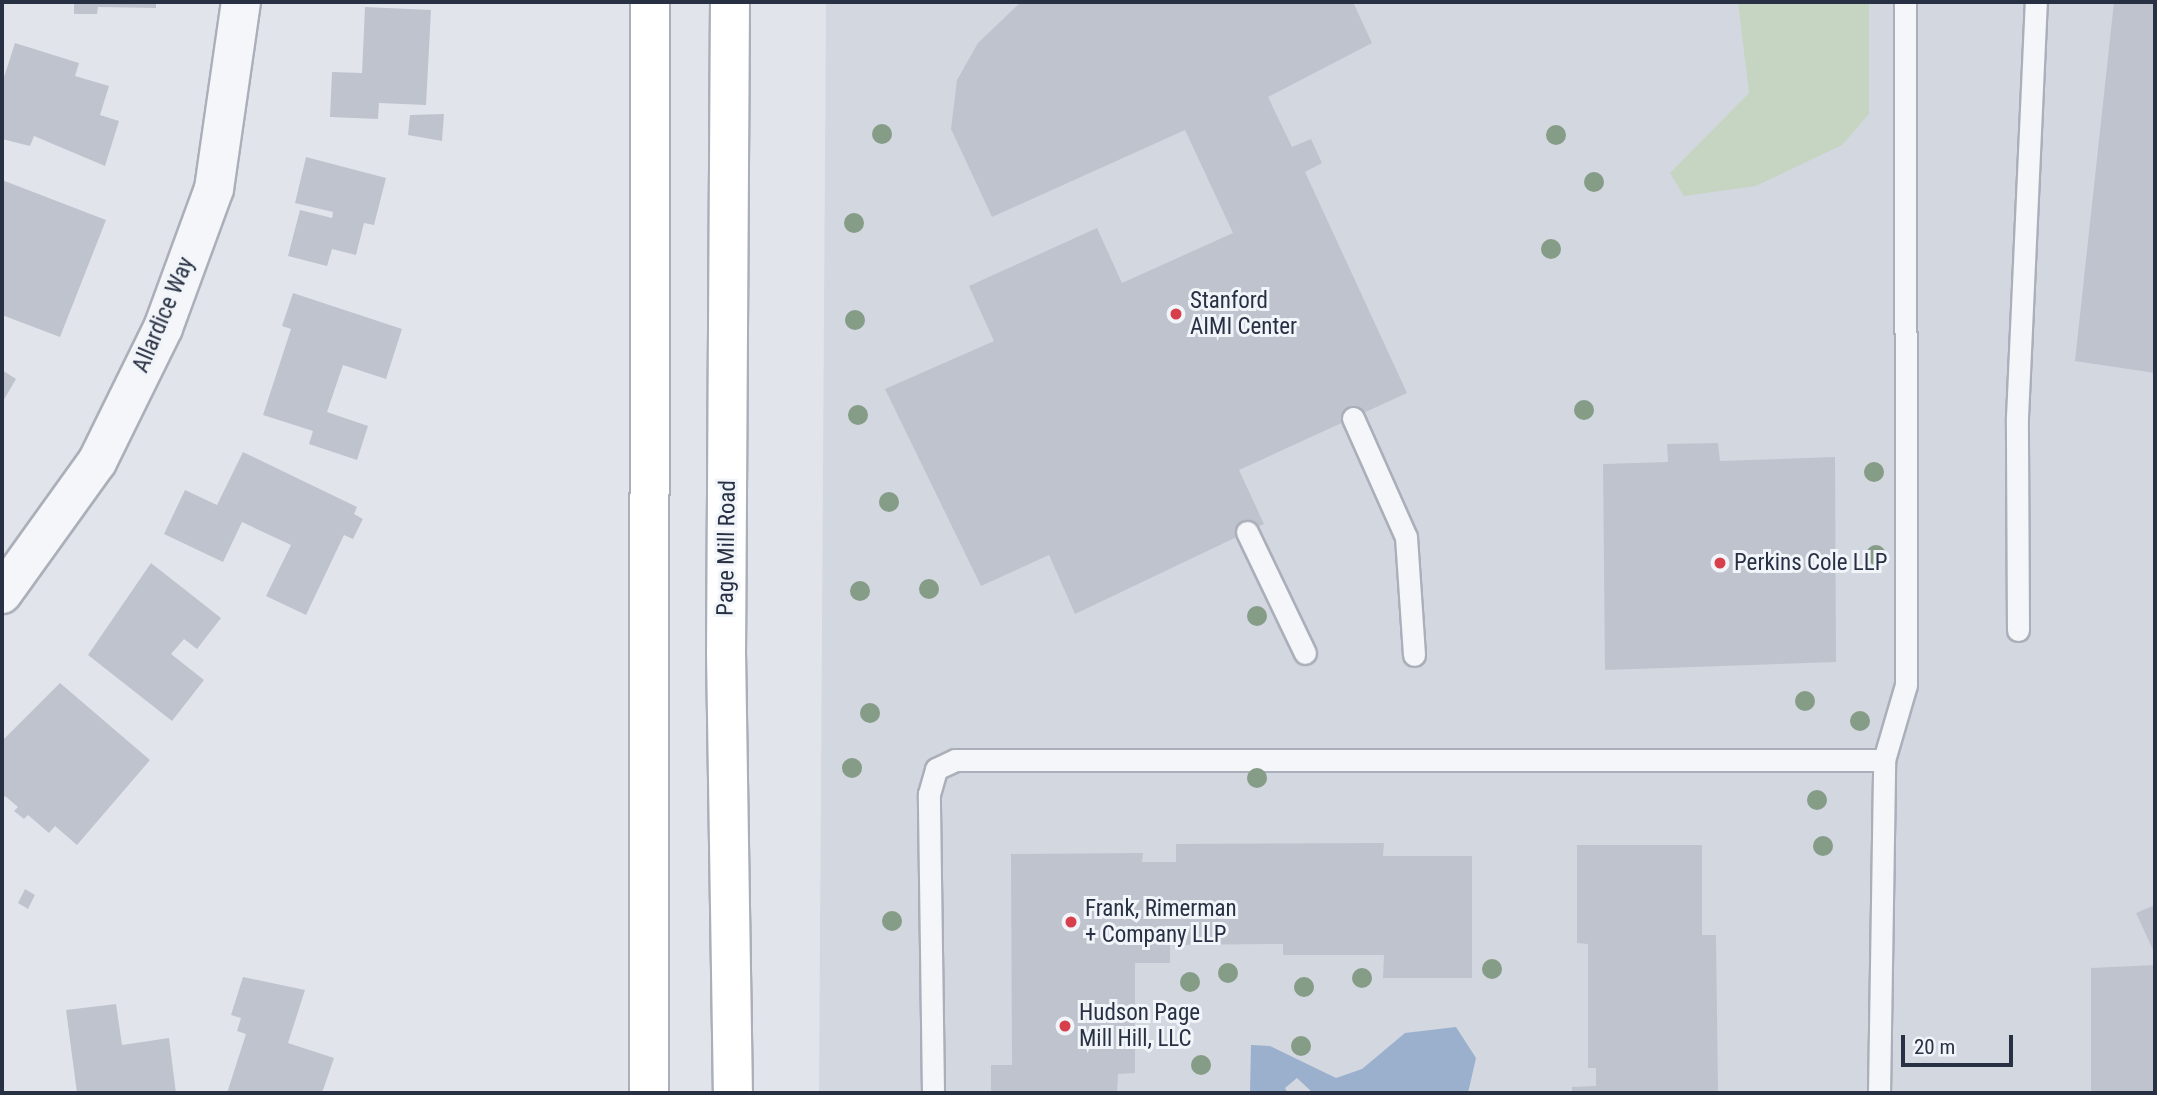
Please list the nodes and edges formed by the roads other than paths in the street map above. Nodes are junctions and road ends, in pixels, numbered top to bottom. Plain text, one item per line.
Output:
1 (241, 2) edge
2 (650, 2) edge
3 (730, 2) edge
4 (1905, 2) edge
5 (2036, 2) edge
6 (1353, 418) dead end
7 (1247, 532) dead end
8 (2, 594) edge
9 (2018, 630) dead end
10 (1305, 653) dead end
11 (1414, 655) dead end
12 (1884, 760) junction
13 (649, 1093) edge
14 (733, 1093) edge
15 (933, 1093) edge
16 (1879, 1093) edge

1 - 8 street, Allardice Way
2 - 13 main road
3 - 14 main road, Page Mill Road
4 - 12 lane
5 - 9 lane
6 - 11 lane
7 - 10 lane
12 - 15 lane
12 - 16 lane

